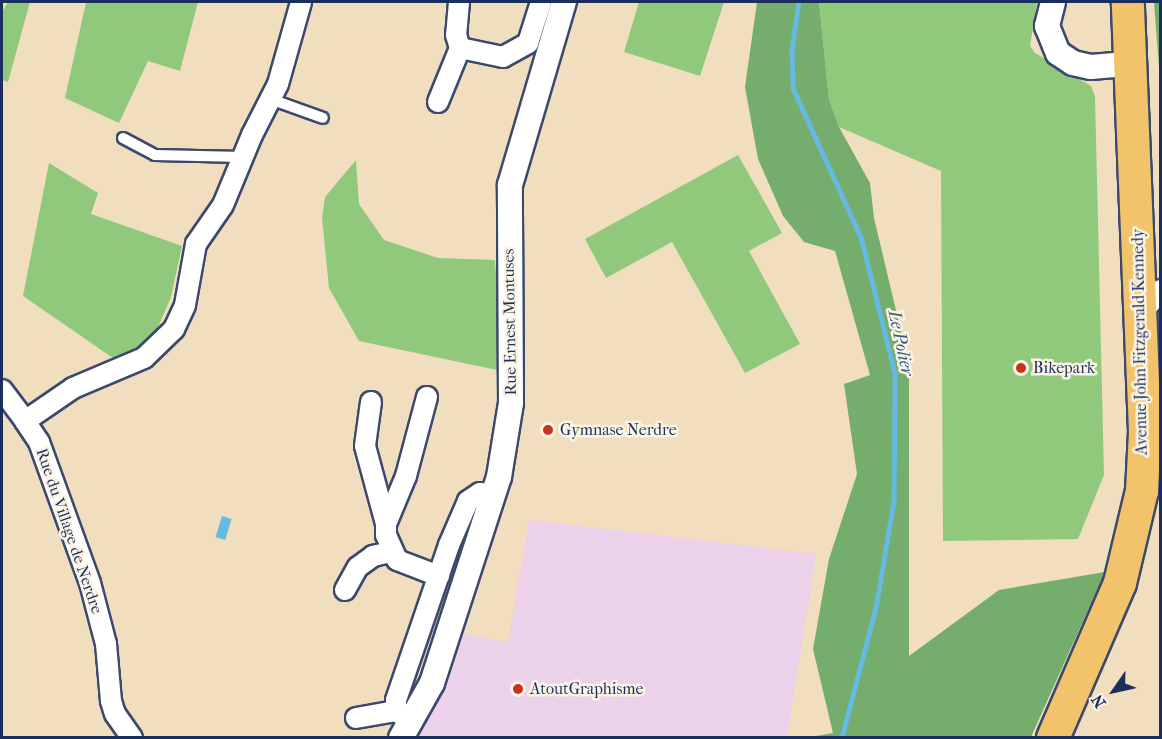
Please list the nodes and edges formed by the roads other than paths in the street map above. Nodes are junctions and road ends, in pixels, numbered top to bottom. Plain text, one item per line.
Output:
1 (301, 2) edge
2 (459, 2) edge
3 (541, 2) edge
4 (564, 2) edge
5 (1053, 2) edge
6 (1128, 2) edge
7 (460, 48) junction
8 (1129, 64) junction
9 (270, 99) junction
10 (438, 102) dead end
11 (323, 118) dead end
12 (123, 138) dead end
13 (243, 157) junction
14 (1161, 290) edge
15 (1140, 316) junction
16 (3, 391) edge
17 (427, 397) dead end
18 (371, 402) dead end
19 (25, 421) junction
20 (494, 495) junction
21 (386, 524) junction
22 (391, 552) junction
23 (439, 576) junction
24 (345, 590) dead end
25 (356, 718) dead end
26 (403, 724) edge
27 (132, 738) edge
28 (1053, 738) edge

1 - 9 street
2 - 7 street
3 - 7 street
4 - 20 street, Rue Ernest Montuses
5 - 8 street
6 - 8 main road, Avenue John Fitzgerald Kennedy
7 - 10 street
8 - 15 main road, Avenue John Fitzgerald Kennedy
9 - 11 lane
9 - 13 street
12 - 13 lane
13 - 19 street
14 - 15 street
15 - 28 main road, Avenue John Fitzgerald Kennedy
16 - 19 street, Rue du Village de Nerdre
17 - 21 street
18 - 21 street
19 - 27 street, Rue du Village de Nerdre
20 - 23 street
20 - 26 street, Rue Ernest Montuses
21 - 22 street
22 - 23 street
22 - 24 street
23 - 26 street
25 - 26 street

